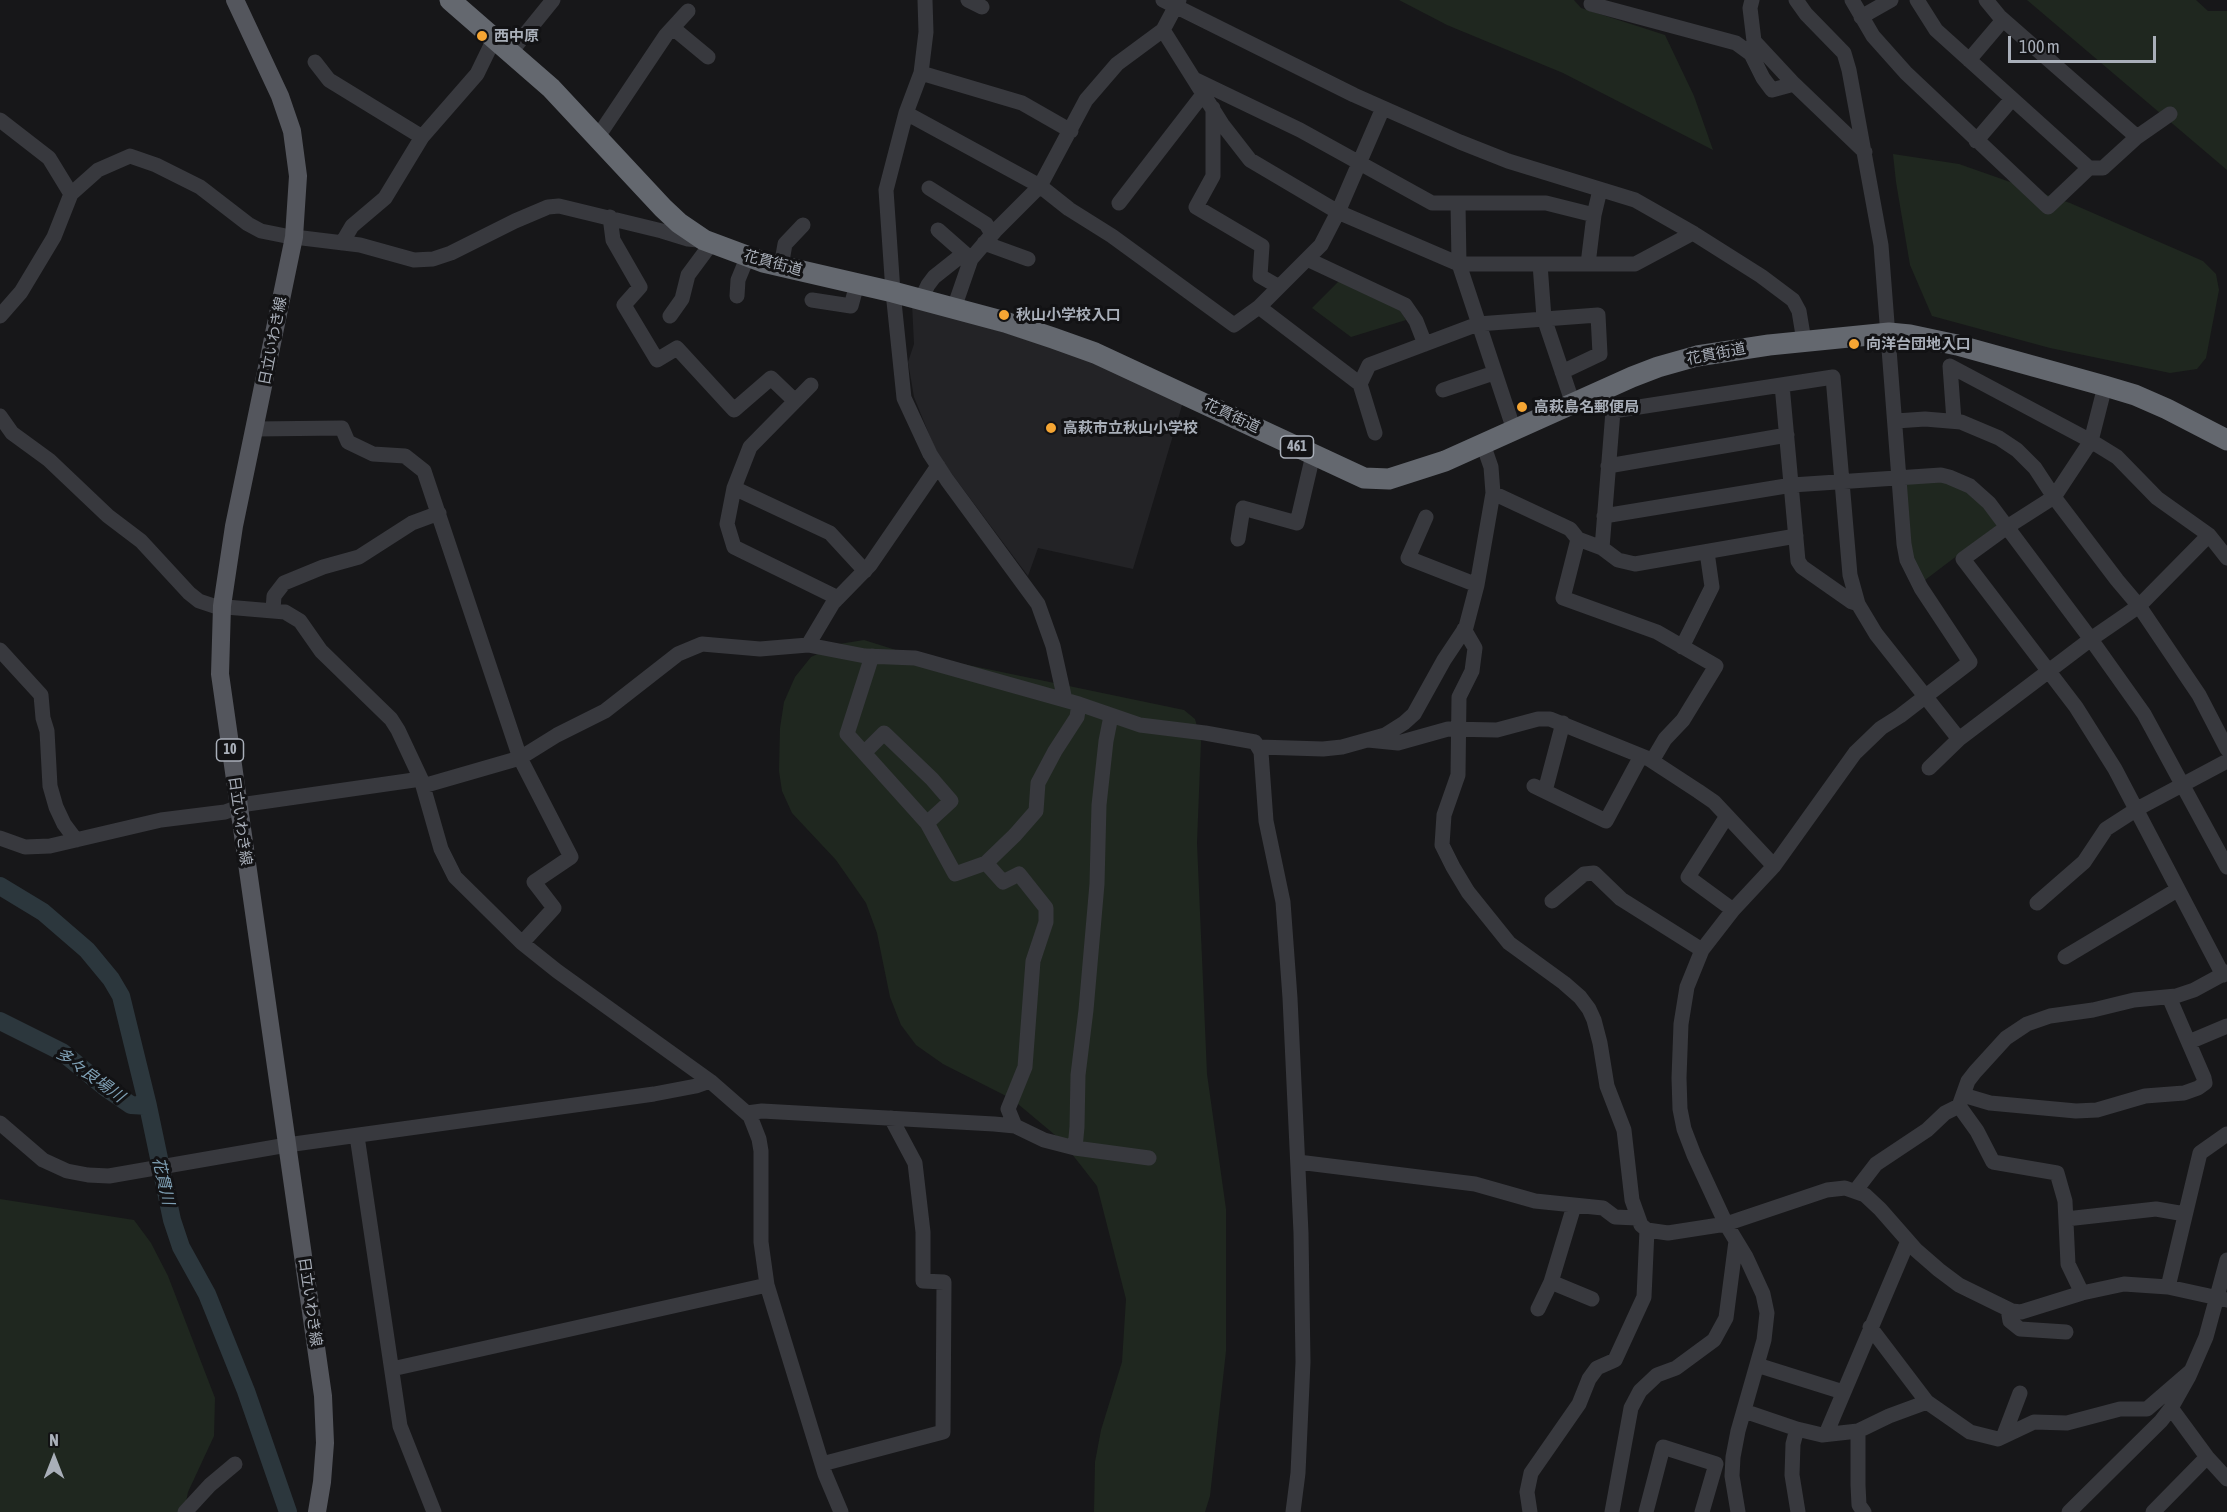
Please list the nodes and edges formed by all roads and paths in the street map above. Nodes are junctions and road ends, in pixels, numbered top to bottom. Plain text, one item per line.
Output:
1 (235, 0) edge
2 (553, 0) edge
3 (925, 0) edge
4 (968, 0) edge
5 (1752, 0) edge
6 (1796, 0) edge
7 (1852, 0) edge
8 (1891, 0) edge
9 (1917, 0) edge
10 (1986, 0) edge
11 (1173, 2) edge
12 (460, 3) edge
13 (1592, 4) dead end
14 (982, 7) dead end
15 (688, 12) dead end
16 (1861, 17) junction
17 (2003, 20) junction
18 (673, 27) junction
19 (1163, 30) junction
20 (494, 39) junction
21 (510, 53) junction
22 (708, 57) dead end
23 (1969, 60) junction
24 (315, 62) dead end
25 (921, 73) junction
26 (1794, 84) junction
27 (1200, 87) junction
28 (2012, 99) junction
29 (1213, 108) junction
30 (1383, 108) junction
31 (906, 113) junction
32 (2170, 114) dead end
33 (0, 120) edge
34 (1071, 131) junction
35 (422, 137) junction
36 (2137, 137) junction
37 (597, 138) junction
38 (1976, 141) junction
39 (1865, 152) junction
40 (1359, 164) junction
41 (2089, 168) junction
42 (1040, 186) junction
43 (929, 188) dead end
44 (1600, 190) junction
45 (71, 194) junction
46 (1119, 203) dead end
47 (1458, 203) junction
48 (1338, 212) junction
49 (1594, 215) junction
50 (610, 217) junction
51 (803, 225) dead end
52 (938, 230) dead end
53 (1693, 232) junction
54 (294, 237) junction
55 (988, 238) junction
56 (707, 242) junction
57 (342, 243) junction
58 (967, 256) junction
59 (747, 258) junction
60 (1028, 259) dead end
61 (1307, 259) junction
62 (1459, 264) junction
63 (1540, 264) junction
64 (1588, 264) junction
65 (781, 267) junction
66 (857, 284) junction
67 (1279, 287) junction
68 (893, 292) junction
69 (737, 296) dead end
70 (921, 299) junction
71 (812, 300) dead end
72 (1259, 307) junction
73 (954, 308) junction
74 (0, 316) edge
75 (670, 316) dead end
76 (1544, 318) junction
77 (1478, 324) junction
78 (1889, 333) junction
79 (1804, 341) junction
80 (1425, 344) junction
81 (1562, 372) junction
82 (1494, 373) junction
83 (1360, 384) junction
84 (811, 385) dead end
85 (1782, 385) junction
86 (2105, 386) junction
87 (1443, 390) dead end
88 (795, 401) junction
89 (1573, 404) junction
90 (0, 416) edge
91 (1896, 421) junction
92 (1954, 421) junction
93 (255, 429) junction
94 (1514, 430) junction
95 (1375, 433) dead end
96 (6, 434) edge
97 (1787, 435) junction
98 (2227, 440) edge
99 (2091, 441) junction
100 (1483, 444) junction
101 (1313, 455) junction
102 (938, 466) junction
103 (1608, 466) junction
104 (1900, 477) junction
105 (1842, 482) junction
106 (1792, 485) junction
107 (734, 488) junction
108 (1493, 493) junction
109 (2054, 497) junction
110 (439, 513) junction
111 (1604, 516) junction
112 (1426, 517) dead end
113 (2007, 527) junction
114 (2209, 535) junction
115 (1796, 536) junction
116 (1239, 539) dead end
117 (1578, 539) junction
118 (1602, 548) junction
119 (1707, 552) junction
120 (2227, 558) edge
121 (864, 571) junction
122 (1477, 585) junction
123 (837, 598) junction
124 (1858, 604) junction
125 (222, 606) junction
126 (2139, 606) junction
127 (273, 610) junction
128 (1464, 630) junction
129 (2091, 639) junction
130 (808, 645) junction
131 (1682, 647) junction
132 (0, 650) edge
133 (872, 656) junction
134 (2049, 671) junction
135 (1925, 697) junction
136 (1072, 702) junction
137 (1111, 716) junction
138 (1563, 723) junction
139 (1458, 728) junction
140 (1959, 739) junction
141 (1368, 740) junction
142 (1259, 747) junction
143 (2227, 749) edge
144 (864, 753) junction
145 (520, 758) junction
146 (1646, 759) junction
147 (2227, 760) edge
148 (1929, 768) dead end
149 (422, 782) junction
150 (2182, 784) junction
151 (238, 807) junction
152 (2137, 809) junction
153 (1727, 816) junction
154 (927, 823) junction
155 (0, 838) edge
156 (76, 840) junction
157 (987, 863) junction
158 (1774, 866) junction
159 (2227, 867) edge
160 (2178, 890) junction
161 (1552, 901) dead end
162 (2037, 903) dead end
163 (1733, 909) junction
164 (522, 943) junction
165 (1702, 950) junction
166 (2065, 957) dead end
167 (2225, 974) edge
168 (2169, 997) junction
169 (2227, 1026) edge
170 (2189, 1042) junction
171 (710, 1081) junction
172 (1961, 1100) junction
173 (747, 1113) junction
174 (891, 1118) junction
175 (0, 1123) edge
176 (1015, 1126) junction
177 (2227, 1134) edge
178 (357, 1136) junction
179 (287, 1145) junction
180 (1075, 1148) junction
181 (1149, 1158) dead end
182 (1298, 1162) junction
183 (1856, 1190) junction
184 (1574, 1206) junction
185 (2185, 1214) junction
186 (2066, 1219) junction
187 (1642, 1224) junction
188 (1726, 1224) junction
189 (1736, 1241) junction
190 (1908, 1241) junction
191 (2227, 1260) edge
192 (1551, 1282) junction
193 (767, 1285) junction
194 (2168, 1287) junction
195 (2082, 1293) junction
196 (1592, 1299) dead end
197 (2222, 1299) edge
198 (1538, 1309) dead end
199 (2008, 1309) junction
200 (1870, 1327) junction
201 (2066, 1332) dead end
202 (1757, 1365) junction
203 (392, 1369) junction
204 (2191, 1371) junction
205 (1843, 1392) junction
206 (2020, 1393) dead end
207 (1927, 1402) junction
208 (2171, 1408) junction
209 (1744, 1411) junction
210 (1797, 1429) junction
211 (1858, 1431) junction
212 (1826, 1434) junction
213 (2004, 1436) junction
214 (2207, 1457) junction
215 (235, 1464) dead end
216 (822, 1464) junction
217 (2227, 1479) edge
218 (1616, 1511) edge
219 (185, 1512) edge
220 (317, 1512) edge
221 (434, 1512) edge
222 (841, 1512) edge
223 (1293, 1512) edge
224 (1530, 1512) edge
225 (1646, 1512) edge
226 (1702, 1512) edge
227 (1738, 1512) edge
228 (1798, 1512) edge
229 (1864, 1512) edge
230 (2069, 1512) edge
231 (2153, 1512) edge

1 - 54 main road, 日立いわき線 / 10
2 - 21 street
3 - 25 street
4 - 14 street
5 - 26 street
6 - 39 street
7 - 16 street
8 - 16 street
9 - 23 street
10 - 17 street
11 - 19 street
11 - 30 street
12 - 20 highway, 花貫街道 / 461
13 - 26 street
15 - 18 street
16 - 38 street
17 - 23 street
17 - 36 street
18 - 22 street
18 - 37 street
19 - 27 street
19 - 34 street
20 - 21 highway, 花貫街道 / 461
20 - 35 street
21 - 37 highway, 花貫街道 / 461
23 - 28 street
24 - 35 street
25 - 31 street
25 - 34 street
26 - 39 street
27 - 29 street
27 - 40 street
27 - 46 street
28 - 38 street
28 - 41 street
29 - 48 street
29 - 67 street
30 - 40 street
30 - 44 street
31 - 42 street
31 - 68 street
32 - 36 street
33 - 45 street
34 - 42 street
35 - 57 street
36 - 41 street
37 - 56 highway, 花貫街道 / 461
38 - 41 street
39 - 78 street
40 - 47 street
40 - 48 street
42 - 55 street
42 - 72 street
43 - 55 street
44 - 49 street
44 - 53 street
45 - 54 street
45 - 74 street
47 - 49 street
47 - 62 street
48 - 61 street
48 - 62 street
49 - 64 street
50 - 56 street
50 - 57 street
50 - 88 street
51 - 65 street
52 - 58 street
53 - 64 street
53 - 79 street
54 - 57 street
54 - 93 main road, 日立いわき線 / 10
55 - 58 street
55 - 60 street
56 - 59 highway, 花貫街道 / 461
56 - 75 street
58 - 70 street
58 - 73 street
59 - 65 highway, 花貫街道 / 461
59 - 69 street
61 - 67 street
61 - 80 street
62 - 63 street
62 - 77 street
63 - 64 street
63 - 76 street
65 - 66 highway, 花貫街道 / 461
66 - 68 highway, 花貫街道 / 461
66 - 71 street
67 - 72 street
68 - 70 highway, 花貫街道 / 461
68 - 102 street
70 - 73 highway, 花貫街道 / 461
72 - 83 street
73 - 101 highway, 花貫街道 / 461
76 - 77 street
76 - 81 street
76 - 81 street
77 - 80 street
77 - 82 street
78 - 79 highway, 花貫街道 / 461
78 - 86 highway, 花貫街道 / 461
78 - 91 street
79 - 89 highway, 花貫街道 / 461
80 - 83 street
81 - 89 street
82 - 87 street
82 - 94 street
83 - 95 street
84 - 88 street
85 - 97 street
85 - 103 street
85 - 105 street
86 - 98 highway, 花貫街道 / 461
86 - 99 street
88 - 107 street
89 - 94 highway, 花貫街道 / 461
90 - 96 street
91 - 92 street
91 - 104 street
92 - 99 street
92 - 109 street
93 - 110 street
93 - 125 main road, 日立いわき線 / 10
94 - 100 highway, 花貫街道 / 461
96 - 125 street
97 - 103 street
97 - 106 street
99 - 109 street
99 - 114 street
100 - 101 highway, 花貫街道 / 461
100 - 108 street
101 - 116 street
102 - 121 street
102 - 136 street
103 - 111 street
104 - 105 street
104 - 113 street
104 - 135 street
105 - 106 street
105 - 124 street
106 - 111 street
106 - 115 street
107 - 121 street
107 - 123 street
108 - 117 street
108 - 122 street
109 - 113 street
109 - 126 street
110 - 127 street
110 - 145 street
111 - 118 street
112 - 122 street
113 - 129 street
113 - 134 street
114 - 120 street
114 - 126 street
115 - 119 street
115 - 124 street
117 - 118 street
117 - 131 street
118 - 119 street
119 - 131 street
121 - 123 street
122 - 128 street
123 - 130 street
124 - 135 street
125 - 127 street
125 - 151 main road, 日立いわき線 / 10
126 - 129 street
126 - 143 street
127 - 149 street
128 - 139 street
128 - 141 street
129 - 134 street
129 - 150 street
130 - 133 street
130 - 145 street
131 - 146 street
132 - 156 street
133 - 136 street
133 - 144 street
134 - 140 street
134 - 152 street
135 - 140 street
135 - 158 street
136 - 137 street
136 - 157 street
137 - 142 street
137 - 180 street
138 - 139 street
138 - 146 street
138 - 146 street
139 - 141 street
139 - 187 street
140 - 148 street
141 - 142 street
142 - 182 street
144 - 154 street
144 - 154 street
145 - 149 street
145 - 164 street
146 - 153 street
147 - 150 street
149 - 151 street
149 - 164 street
150 - 152 street
150 - 159 street
151 - 156 street
151 - 179 main road, 日立いわき線 / 10
152 - 160 street
152 - 162 street
153 - 158 street
153 - 163 street
154 - 157 street
155 - 156 street
157 - 176 street
158 - 163 street
160 - 166 street
160 - 167 street
161 - 165 street
163 - 165 street
164 - 171 street
165 - 188 street
167 - 168 street
168 - 170 street
168 - 172 street
169 - 170 street
170 - 172 street
171 - 173 street
171 - 178 street
172 - 183 street
172 - 186 street
173 - 174 street
173 - 193 street
174 - 176 street
174 - 216 street
175 - 179 street
176 - 180 street
177 - 185 street
178 - 179 street
178 - 203 street
179 - 220 main road, 日立いわき線 / 10
180 - 181 street
182 - 184 street
182 - 223 street
183 - 188 street
183 - 190 street
184 - 187 street
184 - 192 street
185 - 186 street
185 - 194 street
186 - 195 street
187 - 188 street
187 - 224 street
188 - 189 street
189 - 202 street
189 - 218 street
190 - 199 street
190 - 200 street
191 - 197 street
192 - 196 street
192 - 198 street
193 - 203 street
193 - 216 street
194 - 195 street
194 - 197 street
195 - 199 street
197 - 204 street
199 - 201 street
200 - 205 street
200 - 207 street
202 - 205 street
202 - 209 street
203 - 221 street
204 - 208 street
204 - 213 street
205 - 212 street
206 - 213 street
207 - 211 street
207 - 213 street
208 - 214 street
208 - 230 street
209 - 210 street
209 - 227 street
210 - 212 street
210 - 228 street
211 - 212 street
211 - 229 street
214 - 217 street
214 - 231 street
215 - 219 street
216 - 222 street
225 - 226 street

